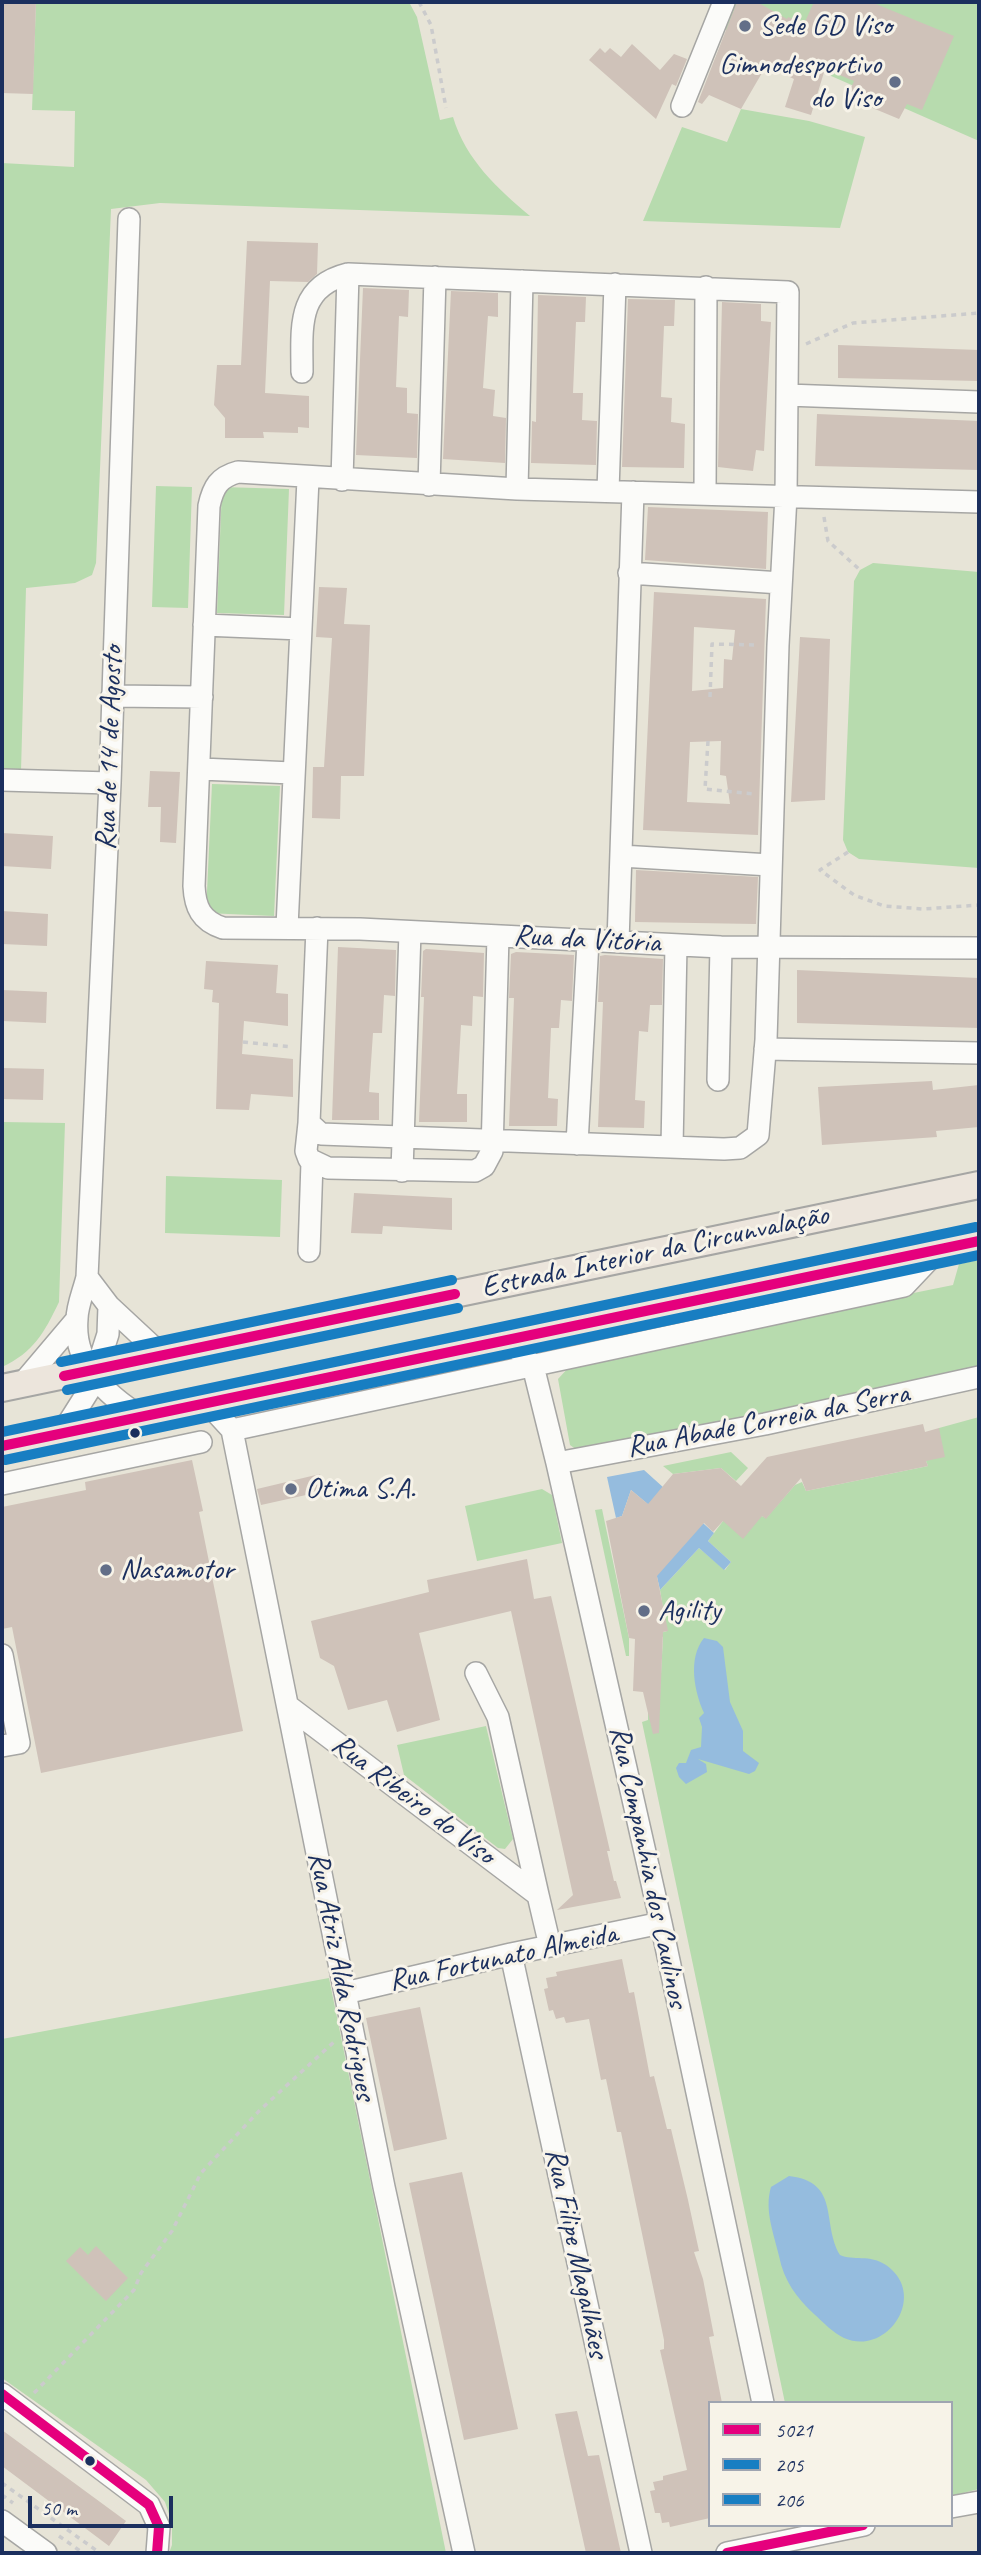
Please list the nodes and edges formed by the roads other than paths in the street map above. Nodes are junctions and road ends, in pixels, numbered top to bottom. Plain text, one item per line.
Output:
1 (724, 2) edge
2 (682, 106) dead end
3 (129, 219) dead end
4 (348, 274) junction
5 (435, 277) junction
6 (522, 281) junction
7 (615, 284) junction
8 (706, 287) junction
9 (302, 372) dead end
10 (787, 394) junction
11 (979, 402) edge
12 (308, 479) junction
13 (342, 480) junction
14 (429, 485) junction
15 (517, 489) junction
16 (608, 491) junction
17 (633, 492) junction
18 (705, 493) junction
19 (786, 496) junction
20 (979, 502) edge
21 (629, 573) junction
22 (781, 583) junction
23 (204, 625) junction
24 (300, 629) junction
25 (112, 696) junction
26 (202, 697) junction
27 (201, 769) junction
28 (292, 773) junction
29 (2, 780) edge
30 (110, 783) junction
31 (621, 856) junction
32 (770, 865) junction
33 (287, 927) junction
34 (317, 928) junction
35 (410, 932) junction
36 (498, 936) junction
37 (588, 941) junction
38 (618, 942) junction
39 (676, 945) junction
40 (721, 947) junction
41 (768, 947) junction
42 (979, 948) edge
43 (765, 1049) junction
44 (979, 1053) edge
45 (718, 1080) dead end
46 (309, 1123) junction
47 (403, 1138) junction
48 (490, 1141) junction
49 (577, 1144) junction
50 (672, 1147) junction
51 (312, 1162) junction
52 (402, 1171) junction
53 (979, 1185) edge
54 (979, 1241) edge
55 (938, 1250) junction
56 (309, 1251) dead end
57 (87, 1277) junction
58 (109, 1307) junction
59 (624, 1316) junction
60 (76, 1320) junction
61 (653, 1339) junction
62 (510, 1341) junction
63 (170, 1353) junction
64 (533, 1366) junction
65 (93, 1371) junction
66 (979, 1377) edge
67 (12, 1386) edge
68 (209, 1405) junction
69 (142, 1416) junction
70 (232, 1430) junction
71 (62, 1433) junction
72 (201, 1441) dead end
73 (2, 1446) edge
74 (557, 1463) junction
75 (2, 1485) edge
76 (2, 1655) edge
77 (476, 1673) dead end
78 (288, 1706) junction
79 (2, 1746) edge
80 (538, 1895) junction
81 (661, 1923) junction
82 (550, 1946) junction
83 (511, 1954) junction
84 (345, 1993) junction
85 (2, 2394) edge
86 (763, 2401) edge
87 (979, 2502) edge
88 (953, 2507) edge
89 (2, 2521) edge
90 (854, 2527) edge
91 (791, 2540) edge
92 (46, 2553) edge
93 (157, 2553) edge
94 (464, 2553) edge
95 (641, 2553) edge
96 (727, 2553) edge

1 - 2 street
3 - 25 street, Rua de 14 de Agosto
4 - 5 street
4 - 9 street
4 - 13 street
5 - 6 street
5 - 14 street
6 - 7 street
6 - 15 street
7 - 8 street
7 - 16 street
8 - 10 street
8 - 18 street
10 - 11 street
10 - 19 street
12 - 13 street
12 - 23 street
12 - 24 street
13 - 14 street
14 - 15 street
15 - 16 street
16 - 17 street
17 - 18 street
17 - 21 street
18 - 19 street
19 - 20 street
19 - 22 street
21 - 22 street
21 - 31 street
22 - 32 street
23 - 24 street
23 - 26 street
24 - 28 street
25 - 26 street
25 - 30 street, Rua de 14 de Agosto
26 - 27 street
27 - 28 street
27 - 33 street, Rua da Vitória
28 - 33 street
29 - 30 street
30 - 57 street, Rua de 14 de Agosto
31 - 32 street
31 - 38 street
32 - 41 street
33 - 34 street, Rua da Vitória
34 - 35 street, Rua da Vitória
34 - 46 street
35 - 36 street, Rua da Vitória
35 - 47 street
36 - 37 street, Rua da Vitória
36 - 48 street
37 - 38 street, Rua da Vitória
37 - 49 street
38 - 39 street, Rua da Vitória
39 - 40 street, Rua da Vitória
39 - 50 street
40 - 41 street, Rua da Vitória
40 - 45 street
41 - 42 street, Rua da Vitória
41 - 43 street
43 - 44 street
43 - 50 street
46 - 47 street
46 - 51 street
47 - 48 street
47 - 52 street
48 - 49 street
48 - 52 street
49 - 50 street
51 - 52 street
51 - 56 street
53 - 63 main road, Estrada Interior da Circunvalação
54 - 55 main road
55 - 59 main road
55 - 61 street
57 - 58 street
57 - 60 street, Rua de 14 de Agosto
58 - 63 street
58 - 65 street
59 - 61 street
59 - 62 main road
60 - 65 street, Rua de 14 de Agosto
60 - 67 street, Rua de 14 de Agosto
61 - 64 street
62 - 64 street, Rua Companhia dos Caulinos
62 - 68 main road
63 - 65 main road, Estrada Interior da Circunvalação
64 - 70 street
64 - 74 street, Rua Companhia dos Caulinos
65 - 67 main road, Estrada Interior da Circunvalação
65 - 69 street, Rua de 14 de Agosto
65 - 71 street
66 - 74 street, Rua Abade Correia da Serra
68 - 69 main road
68 - 70 street
69 - 71 main road
70 - 78 street, Rua Atriz Alda Rodrigues
71 - 73 main road
72 - 75 street
74 - 81 street, Rua Companhia dos Caulinos
76 - 79 street
77 - 80 street, Rua Ribeiro do Viso
78 - 80 street, Rua Ribeiro do Viso
78 - 84 street, Rua Atriz Alda Rodrigues
80 - 82 street, Rua Ribeiro do Viso
81 - 82 street, Rua Fortunato Almeida
81 - 86 street, Rua Companhia dos Caulinos
82 - 83 street, Rua Fortunato Almeida
83 - 84 street, Rua Fortunato Almeida
83 - 95 street, Rua Filipe Magalhães
84 - 94 street, Rua Atriz Alda Rodrigues
85 - 93 street
87 - 88 street
89 - 92 street
90 - 91 street
91 - 96 street

